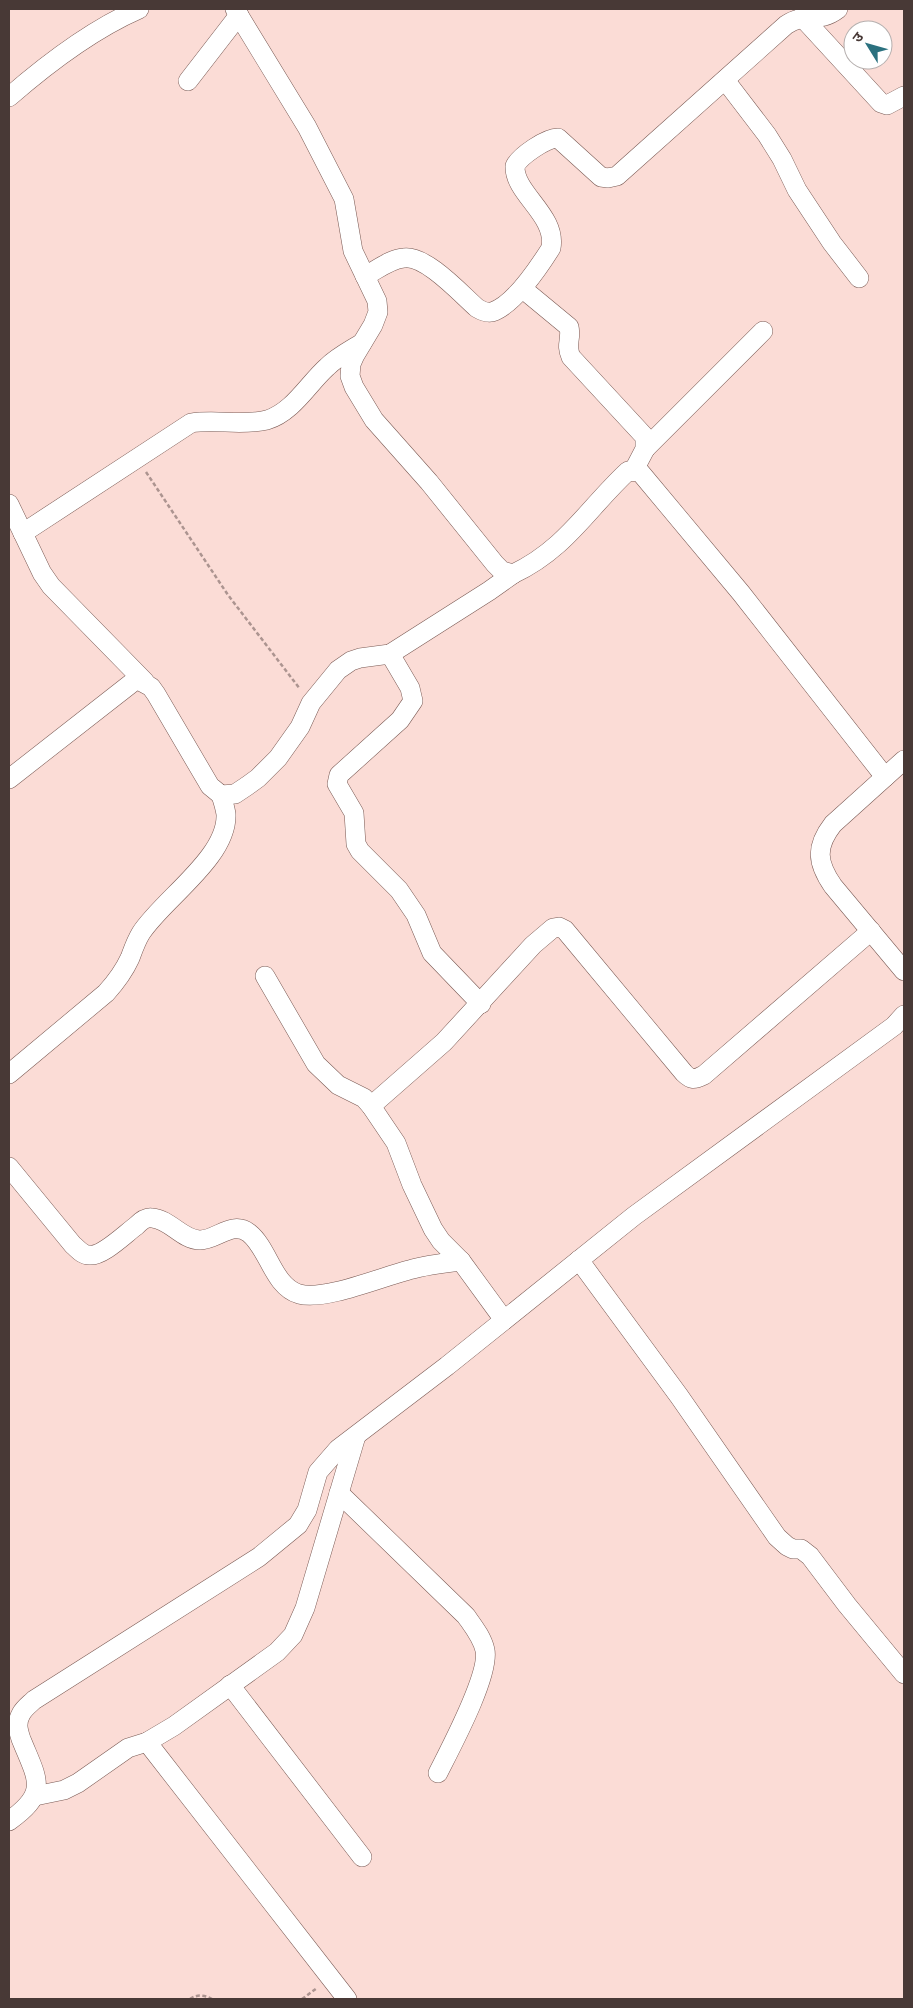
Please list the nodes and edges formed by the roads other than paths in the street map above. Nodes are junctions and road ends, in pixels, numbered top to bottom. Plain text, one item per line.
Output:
1 (139, 9) edge
2 (838, 9) edge
3 (237, 12) edge
4 (802, 17) junction
5 (726, 80) junction
6 (188, 81) dead end
7 (904, 96) edge
8 (9, 98) edge
9 (365, 276) junction
10 (859, 278) dead end
11 (523, 289) junction
12 (764, 331) dead end
13 (362, 343) junction
14 (645, 449) junction
15 (634, 470) junction
16 (9, 504) edge
17 (22, 534) junction
18 (513, 574) junction
19 (390, 654) junction
20 (145, 682) junction
21 (904, 760) edge
22 (885, 777) junction
23 (9, 779) edge
24 (221, 795) junction
25 (870, 931) junction
26 (904, 971) edge
27 (265, 976) dead end
28 (481, 1004) junction
29 (904, 1015) edge
30 (9, 1074) edge
31 (371, 1106) junction
32 (9, 1168) edge
33 (579, 1260) junction
34 (461, 1261) junction
35 (504, 1320) junction
36 (356, 1436) junction
37 (339, 1493) junction
38 (904, 1674) edge
39 (230, 1685) junction
40 (147, 1742) junction
41 (438, 1773) dead end
42 (35, 1796) junction
43 (9, 1821) edge
44 (362, 1857) dead end
45 (347, 1999) edge

1 - 8 street
2 - 4 street
3 - 6 street
3 - 9 street
4 - 5 street
4 - 7 street
5 - 10 street
5 - 11 street
9 - 11 street
9 - 13 street
11 - 14 street
12 - 14 street
13 - 17 street
13 - 18 street
14 - 15 street
15 - 18 street
15 - 22 street
16 - 17 street
17 - 20 street
18 - 19 street
19 - 24 street
19 - 28 street
20 - 23 street
20 - 24 street
21 - 22 street
22 - 25 street
24 - 30 street
25 - 26 street
25 - 28 street
27 - 31 street
28 - 31 street
29 - 33 street
31 - 34 street
32 - 34 street
33 - 35 street
33 - 38 street
34 - 35 street
35 - 36 street
36 - 37 street
36 - 42 street
37 - 39 street
37 - 41 street
39 - 40 street
39 - 44 street
40 - 42 street
40 - 45 street
42 - 43 street

